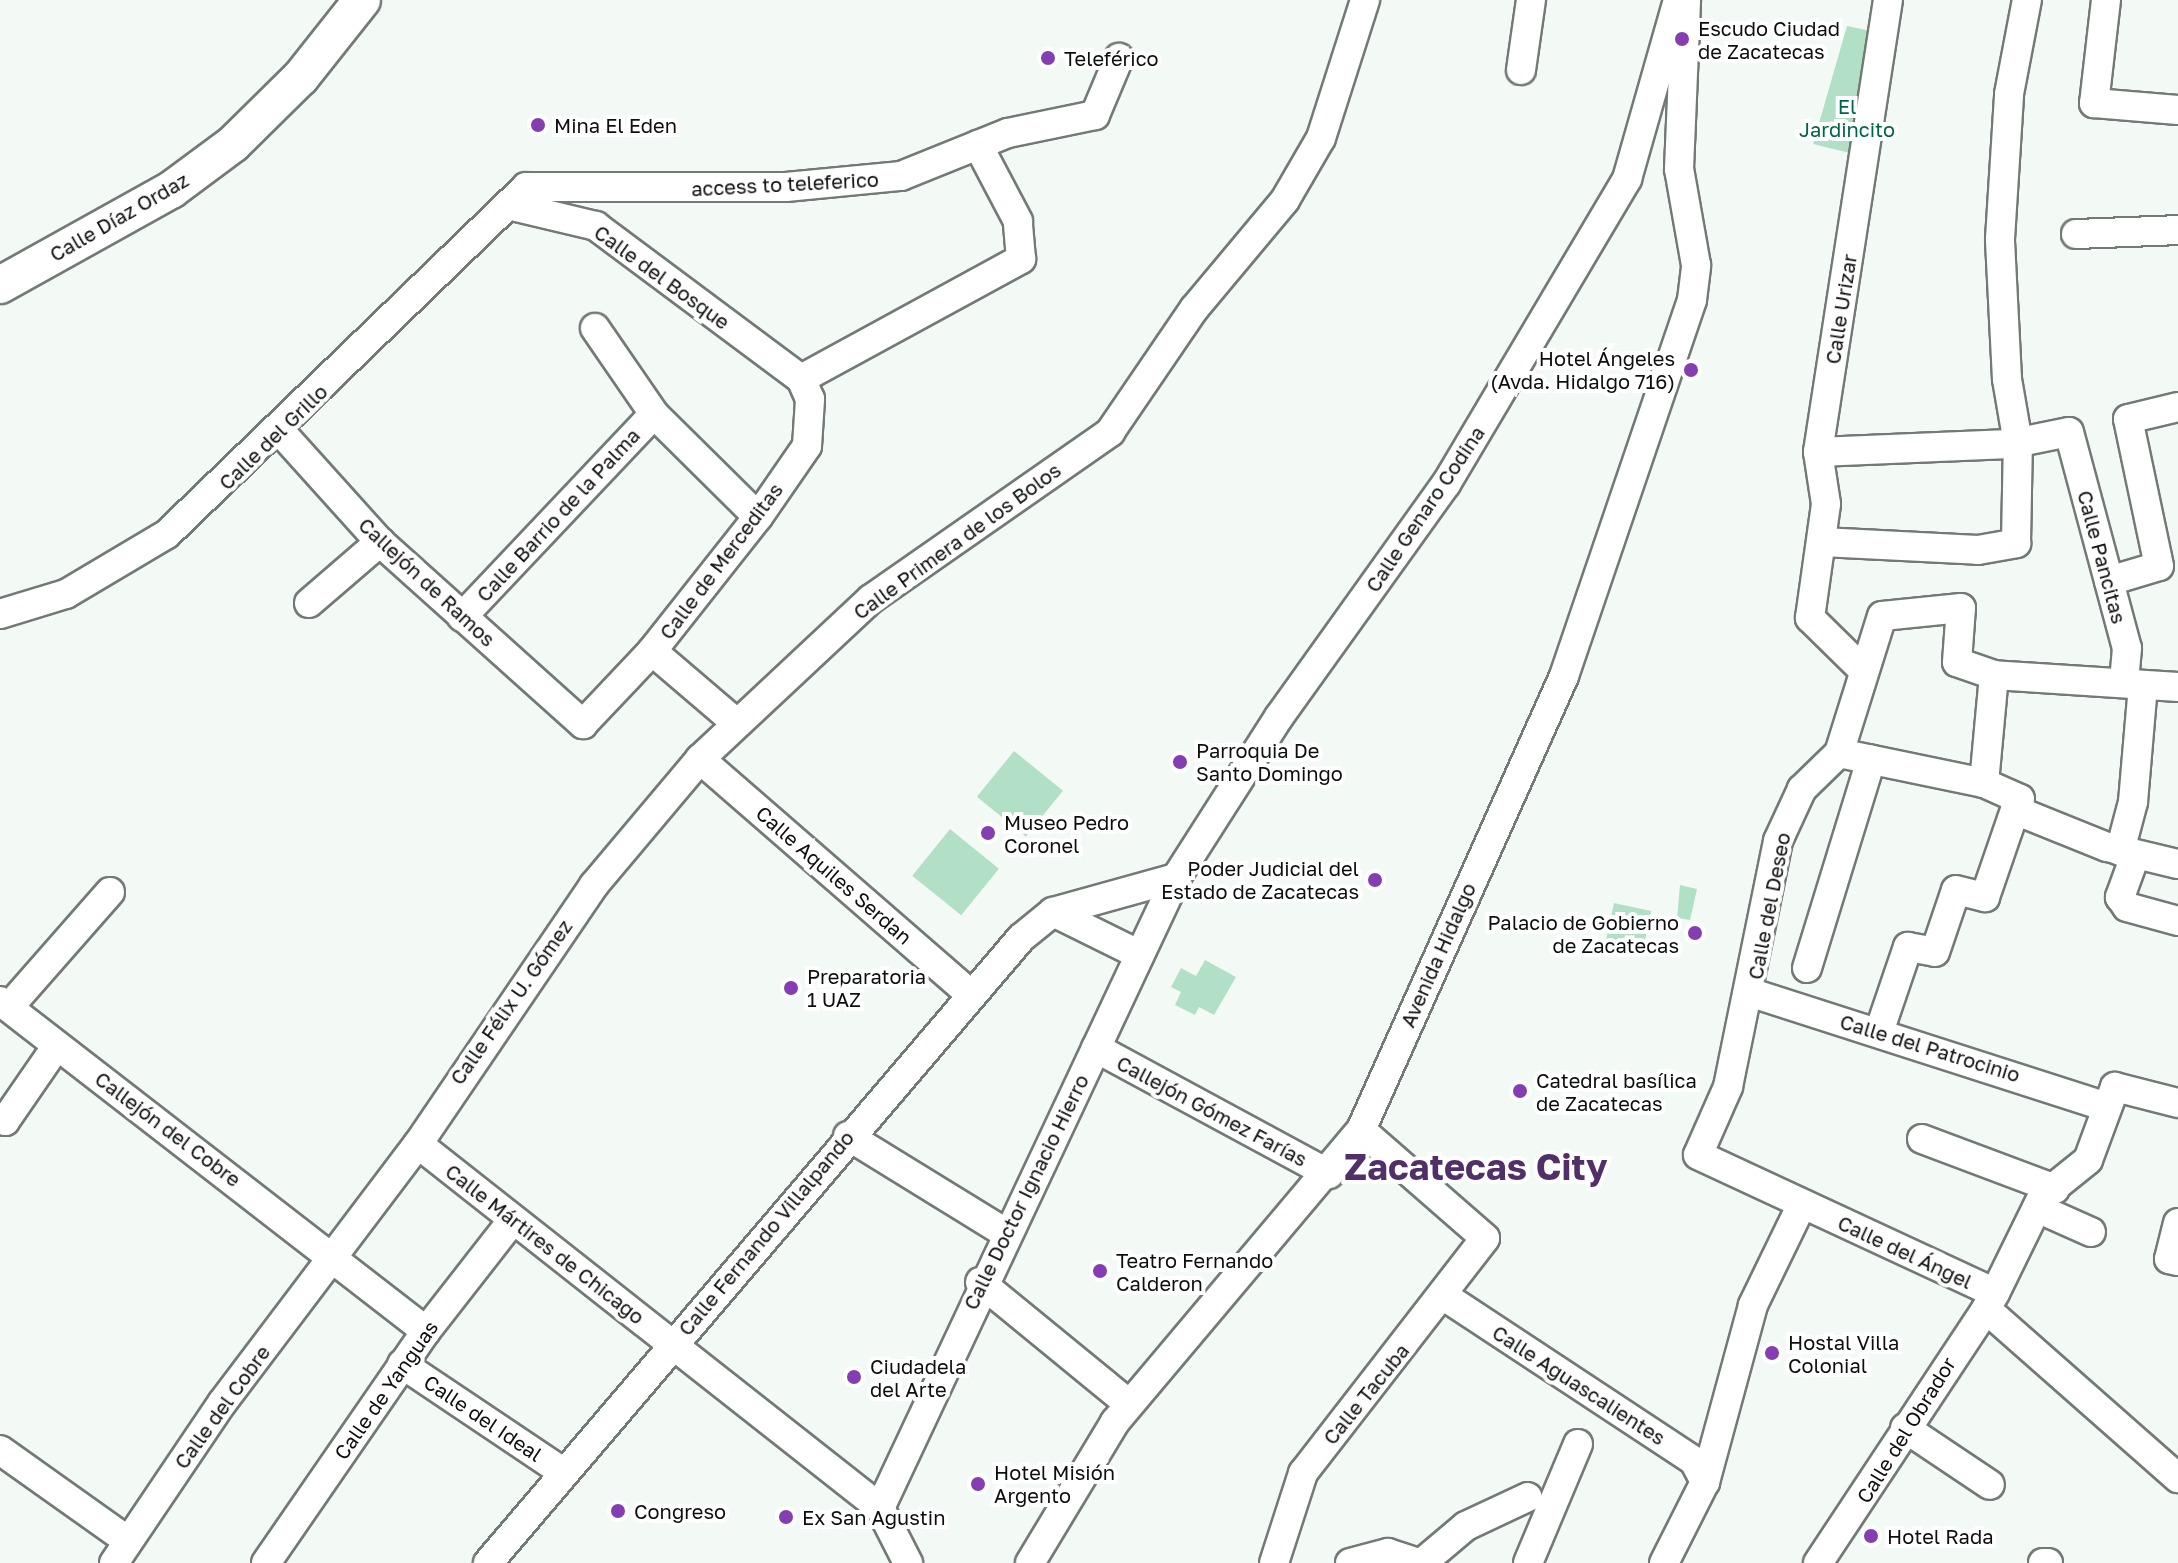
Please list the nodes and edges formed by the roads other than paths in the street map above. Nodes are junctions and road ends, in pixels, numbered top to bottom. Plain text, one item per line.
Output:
1 (362, 0) edge
2 (1365, 0) edge
3 (1531, 0) edge
4 (1678, 0) edge
5 (1686, 0) edge
6 (1888, 0) edge
7 (2027, 0) edge
8 (2106, 0) edge
9 (1119, 58) dead end
10 (1521, 70) dead end
11 (2178, 110) edge
12 (978, 145) junction
13 (508, 205) junction
14 (2178, 230) edge
15 (2076, 234) dead end
16 (0, 285) edge
17 (595, 328) dead end
18 (801, 379) junction
19 (2178, 407) edge
20 (654, 414) junction
21 (280, 431) junction
22 (2018, 443) junction
23 (1818, 452) junction
24 (758, 517) junction
25 (380, 542) junction
26 (1822, 542) junction
27 (2109, 581) junction
28 (309, 603) dead end
29 (1, 613) edge
30 (462, 617) junction
31 (652, 651) junction
32 (1864, 671) junction
33 (1994, 675) junction
34 (2134, 684) junction
35 (2178, 687) edge
36 (735, 722) junction
37 (583, 724) joint
38 (1839, 753) junction
39 (700, 759) junction
40 (1871, 760) junction
41 (1984, 783) junction
42 (2015, 810) junction
43 (2127, 853) junction
44 (2178, 864) edge
45 (1176, 878) junction
46 (110, 892) dead end
47 (1053, 912) junction
48 (2178, 921) edge
49 (1138, 954) junction
50 (1807, 968) dead end
51 (968, 992) junction
52 (1752, 993) junction
53 (4, 1004) edge
54 (1879, 1032) junction
55 (56, 1047) junction
56 (1096, 1048) junction
57 (2178, 1103) edge
58 (2107, 1107) junction
59 (2, 1119) edge
60 (1361, 1130) junction
61 (848, 1136) junction
62 (1922, 1139) dead end
63 (418, 1144) junction
64 (1698, 1155) joint
65 (1329, 1174) junction
66 (2046, 1198) junction
67 (1802, 1204) junction
68 (512, 1221) junction
69 (2178, 1223) edge
70 (1004, 1232) junction
71 (2091, 1232) dead end
72 (336, 1256) junction
73 (2178, 1261) edge
74 (980, 1282) junction
75 (1444, 1296) junction
76 (1991, 1301) junction
77 (426, 1331) junction
78 (673, 1343) junction
79 (402, 1364) junction
80 (1129, 1404) junction
81 (1905, 1428) junction
82 (1578, 1444) dead end
83 (0, 1450) edge
84 (563, 1472) junction
85 (2178, 1478) edge
86 (1705, 1482) junction
87 (1990, 1485) dead end
88 (1528, 1497) dead end
89 (880, 1508) junction
90 (121, 1552) edge
91 (1824, 1559) edge
92 (266, 1563) edge
93 (488, 1563) edge
94 (908, 1563) edge
95 (1030, 1563) edge
96 (1274, 1563) edge
97 (1350, 1563) edge
98 (1420, 1563) edge
99 (1528, 1563) edge
100 (1664, 1563) edge

1 - 16 main road, Calle Díaz Ordaz
2 - 36 street, Calle Primera de los Bolos
3 - 10 street
4 - 45 street, Calle Genaro Codina
5 - 60 street, Avenida Hidalgo
6 - 23 street, Calle Urizar
7 - 22 street
8 - 11 street
9 - 12 street, access to teleferico
12 - 13 street, access to teleferico
12 - 18 street
13 - 18 street, Calle del Bosque
13 - 21 street, Calle del Grillo
14 - 15 street
17 - 20 street
18 - 24 street, Calle de Merceditas
19 - 27 street
20 - 24 street
20 - 30 street, Calle Barrio de la Palma
21 - 25 street, Callejón de Ramos
21 - 29 street, Calle del Grillo
22 - 23 street
22 - 26 street
22 - 27 street, Calle Pancitas
23 - 26 street, Calle Urizar
24 - 31 street, Calle de Merceditas
25 - 28 street
25 - 30 street, Callejón de Ramos
26 - 32 street, Calle Urizar
27 - 34 street, Calle Pancitas
30 - 37 street, Callejón de Ramos
31 - 36 street
31 - 37 street, Calle de Merceditas
32 - 33 street, Calle del Deseo
32 - 38 street, Calle del Deseo
33 - 34 street
33 - 41 street
34 - 35 street
34 - 43 street, Calle Pancitas
36 - 39 street, Calle Primera de los Bolos
38 - 40 street
38 - 52 street, Calle del Deseo
39 - 51 street, Calle Aquiles Serdan
39 - 63 street, Calle Félix U. Gómez
40 - 41 street
40 - 50 street
41 - 42 street
42 - 43 street
42 - 54 street
43 - 44 street
43 - 48 street, Calle Pancitas
45 - 47 street
45 - 49 street, Calle Doctor Ignacio Hierro
46 - 53 street
47 - 49 street
47 - 51 street, Calle Fernando Villalpando
49 - 56 street, Calle Doctor Ignacio Hierro
51 - 61 street, Calle Fernando Villalpando
52 - 54 street, Calle del Patrocinio
52 - 64 street, Calle del Deseo
53 - 55 street, Callejón del Cobre
54 - 58 street, Calle del Patrocinio
55 - 59 street
55 - 72 street, Callejón del Cobre
56 - 65 street, Callejón Gómez Farías
56 - 70 street, Calle Doctor Ignacio Hierro
57 - 58 street
58 - 66 street
60 - 65 street, Avenida Hidalgo
60 - 75 street, Calle Tacuba
61 - 70 street
61 - 78 street, Calle Fernando Villalpando
62 - 66 street
63 - 68 street, Calle Mártires de Chicago
63 - 72 street, Calle Félix U. Gómez
64 - 67 street, Calle del Ángel
65 - 80 street, Avenida Hidalgo
66 - 71 street
66 - 76 street, Calle del Obrador
67 - 76 street, Calle del Ángel
67 - 86 street
68 - 77 street, Calle de Yanguas
68 - 78 street, Calle Mártires de Chicago
69 - 73 street
70 - 74 street, Calle Doctor Ignacio Hierro
72 - 77 street
72 - 90 street, Calle del Cobre
74 - 80 street
74 - 89 street, Calle Doctor Ignacio Hierro
75 - 86 street, Calle Aguascalientes
75 - 96 street, Calle Tacuba
76 - 81 street, Calle del Obrador
76 - 85 street, Calle del Ángel
77 - 79 street, Calle de Yanguas
78 - 84 street, Calle Fernando Villalpando
78 - 89 street, Calle Mártires de Chicago
79 - 84 street, Calle del Ideal
79 - 92 street, Calle de Yanguas
80 - 95 street, Avenida Hidalgo
81 - 87 street
81 - 91 street, Calle del Obrador
82 - 99 street
83 - 90 street
84 - 93 street, Calle Fernando Villalpando
86 - 100 street
88 - 98 street
89 - 94 street
97 - 98 street

